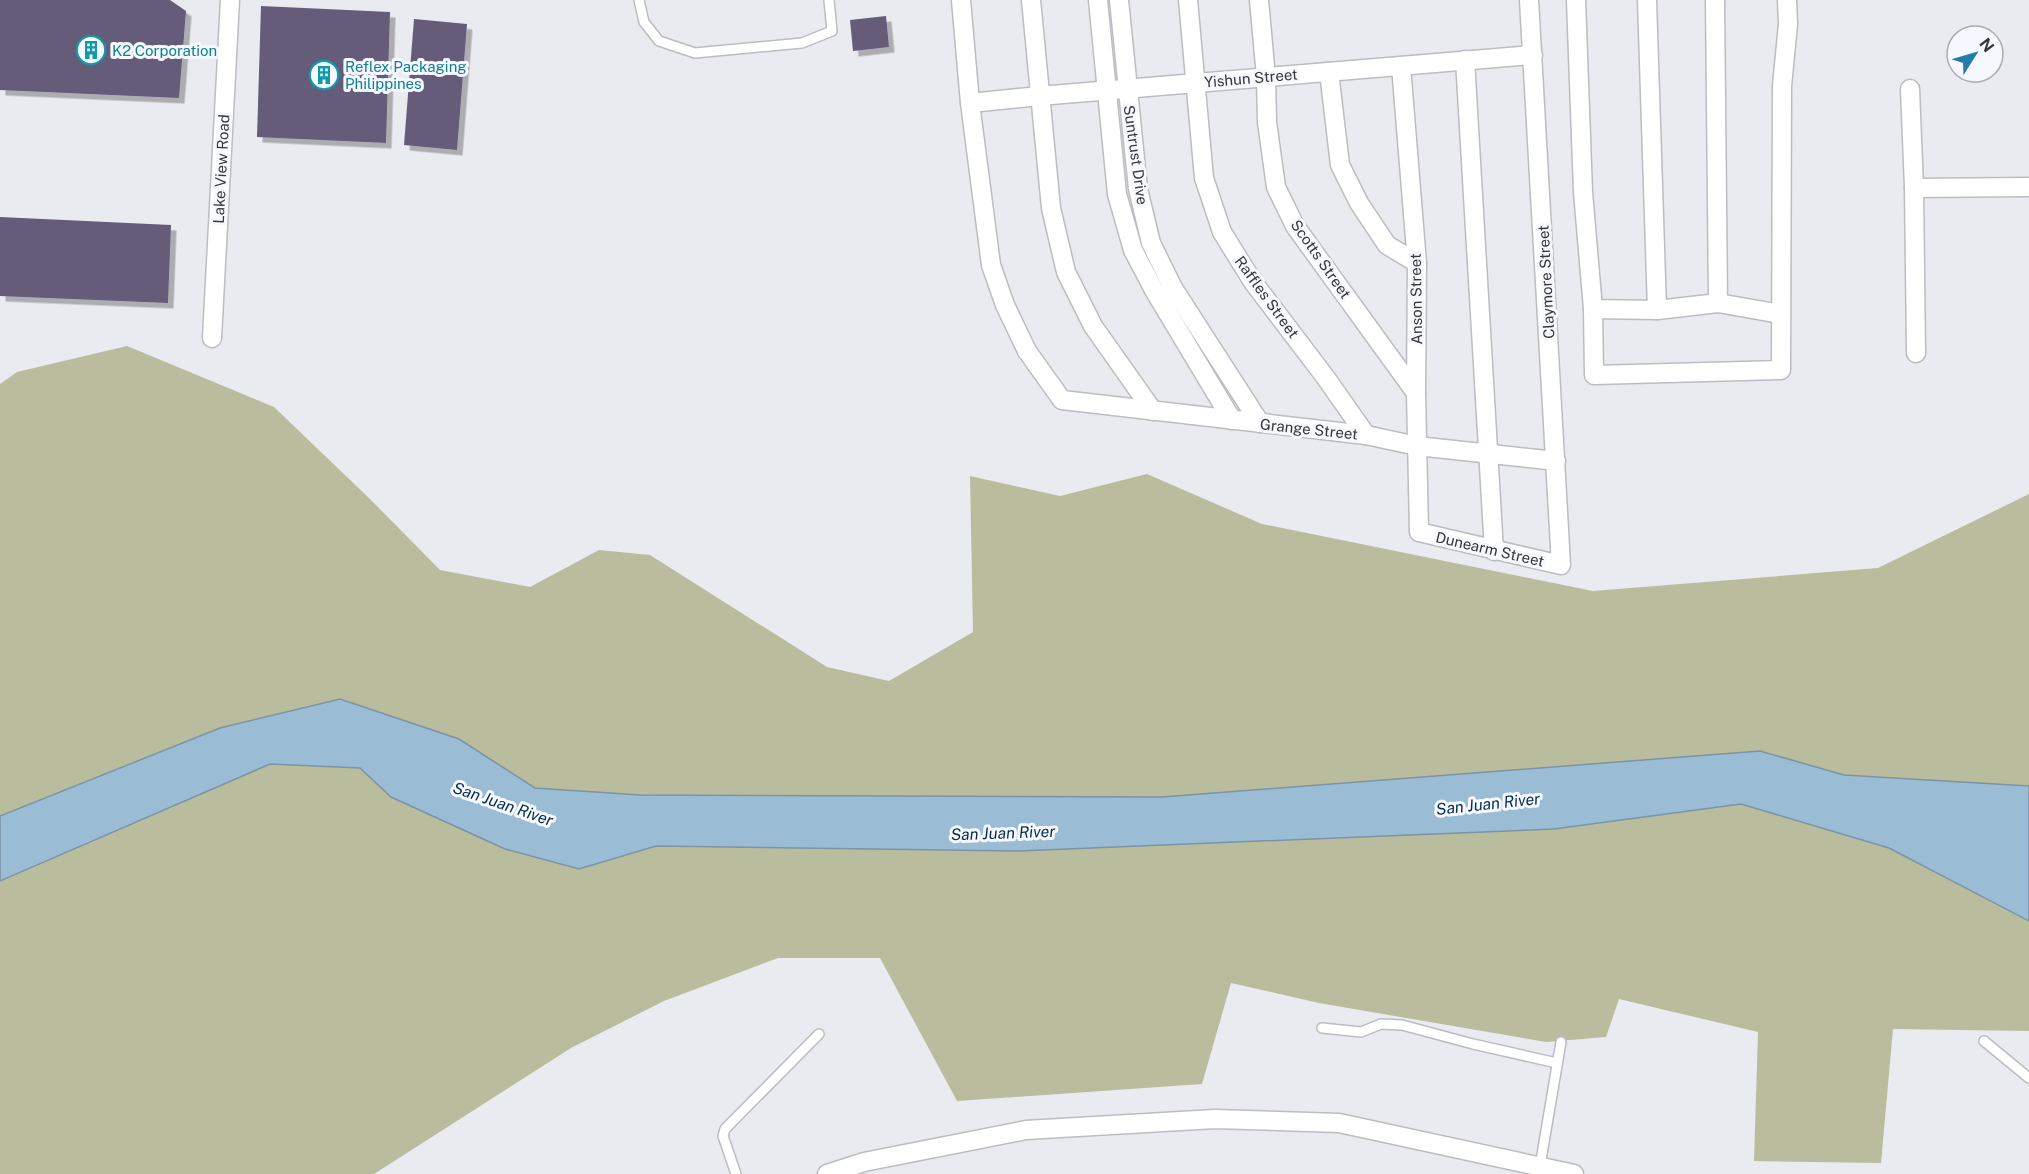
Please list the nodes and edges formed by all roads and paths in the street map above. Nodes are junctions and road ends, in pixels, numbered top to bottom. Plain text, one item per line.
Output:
1 (230, 0) edge
2 (639, 0) edge
3 (830, 0) edge
4 (961, 0) edge
5 (1031, 0) edge
6 (1098, 0) edge
7 (1119, 0) edge
8 (1188, 0) edge
9 (1259, 0) edge
10 (1529, 0) edge
11 (1576, 0) edge
12 (1647, 0) edge
13 (1715, 0) edge
14 (1786, 0) edge
15 (1533, 55) junction
16 (1466, 60) junction
17 (1401, 66) junction
18 (1329, 72) junction
19 (1266, 77) junction
20 (1195, 83) junction
21 (1127, 88) junction
22 (1910, 89) dead end
23 (1107, 90) junction
24 (1039, 96) junction
25 (970, 103) junction
26 (2029, 187) edge
27 (1914, 188) junction
28 (1417, 263) junction
29 (1718, 303) junction
30 (1593, 309) junction
31 (1657, 310) junction
32 (1780, 314) junction
33 (212, 338) dead end
34 (1916, 353) dead end
35 (1416, 393) junction
36 (1153, 411) junction
37 (1232, 420) junction
38 (1260, 423) junction
39 (1366, 435) junction
40 (1417, 446) junction
41 (1488, 454) junction
42 (1556, 461) junction
43 (1419, 532) joint
44 (1494, 551) junction
45 (1561, 565) joint
46 (1322, 1028) dead end
47 (819, 1034) dead end
48 (1984, 1041) dead end
49 (1561, 1042) dead end
50 (1557, 1063) junction
51 (2029, 1078) edge
52 (1540, 1166) junction
53 (736, 1174) edge
54 (827, 1174) edge
55 (1574, 1174) edge

1 - 33 street, Lake View Road
2 - 3 lane
4 - 25 street
5 - 24 street
6 - 23 street, Suntrust Drive
7 - 21 street, Suntrust Drive
8 - 20 street, Raffles Street
9 - 19 street, Scotts Street
10 - 15 street, Claymore Street
11 - 30 street
12 - 31 street
13 - 29 street
14 - 32 street
15 - 16 street, Yishun Street
15 - 42 street, Claymore Street
16 - 17 street, Yishun Street
16 - 41 street
17 - 18 street, Yishun Street
17 - 28 street, Anson Street
18 - 19 street, Yishun Street
18 - 28 street
19 - 20 street, Yishun Street
19 - 35 street, Scotts Street
20 - 21 street, Yishun Street
20 - 39 street, Raffles Street
21 - 23 street, Yishun Street
21 - 38 street, Suntrust Drive
22 - 27 street
23 - 24 street, Yishun Street
23 - 37 street, Suntrust Drive
24 - 25 street, Yishun Street
24 - 36 street
25 - 36 street, Grange Street
26 - 27 street
27 - 34 street
28 - 35 street, Anson Street
29 - 31 street
29 - 32 street
30 - 31 street
30 - 32 street
35 - 40 street, Anson Street
36 - 37 street, Grange Street
37 - 38 street, Grange Street
38 - 39 street, Grange Street
39 - 40 street, Grange Street
40 - 41 street, Grange Street
40 - 43 street, Anson Street
41 - 42 street, Grange Street
41 - 44 street
42 - 45 street, Claymore Street
43 - 44 street, Dunearm Street
44 - 45 street, Dunearm Street
46 - 50 lane
47 - 53 lane
48 - 51 lane
49 - 50 lane
50 - 52 lane
52 - 54 street
52 - 55 street

